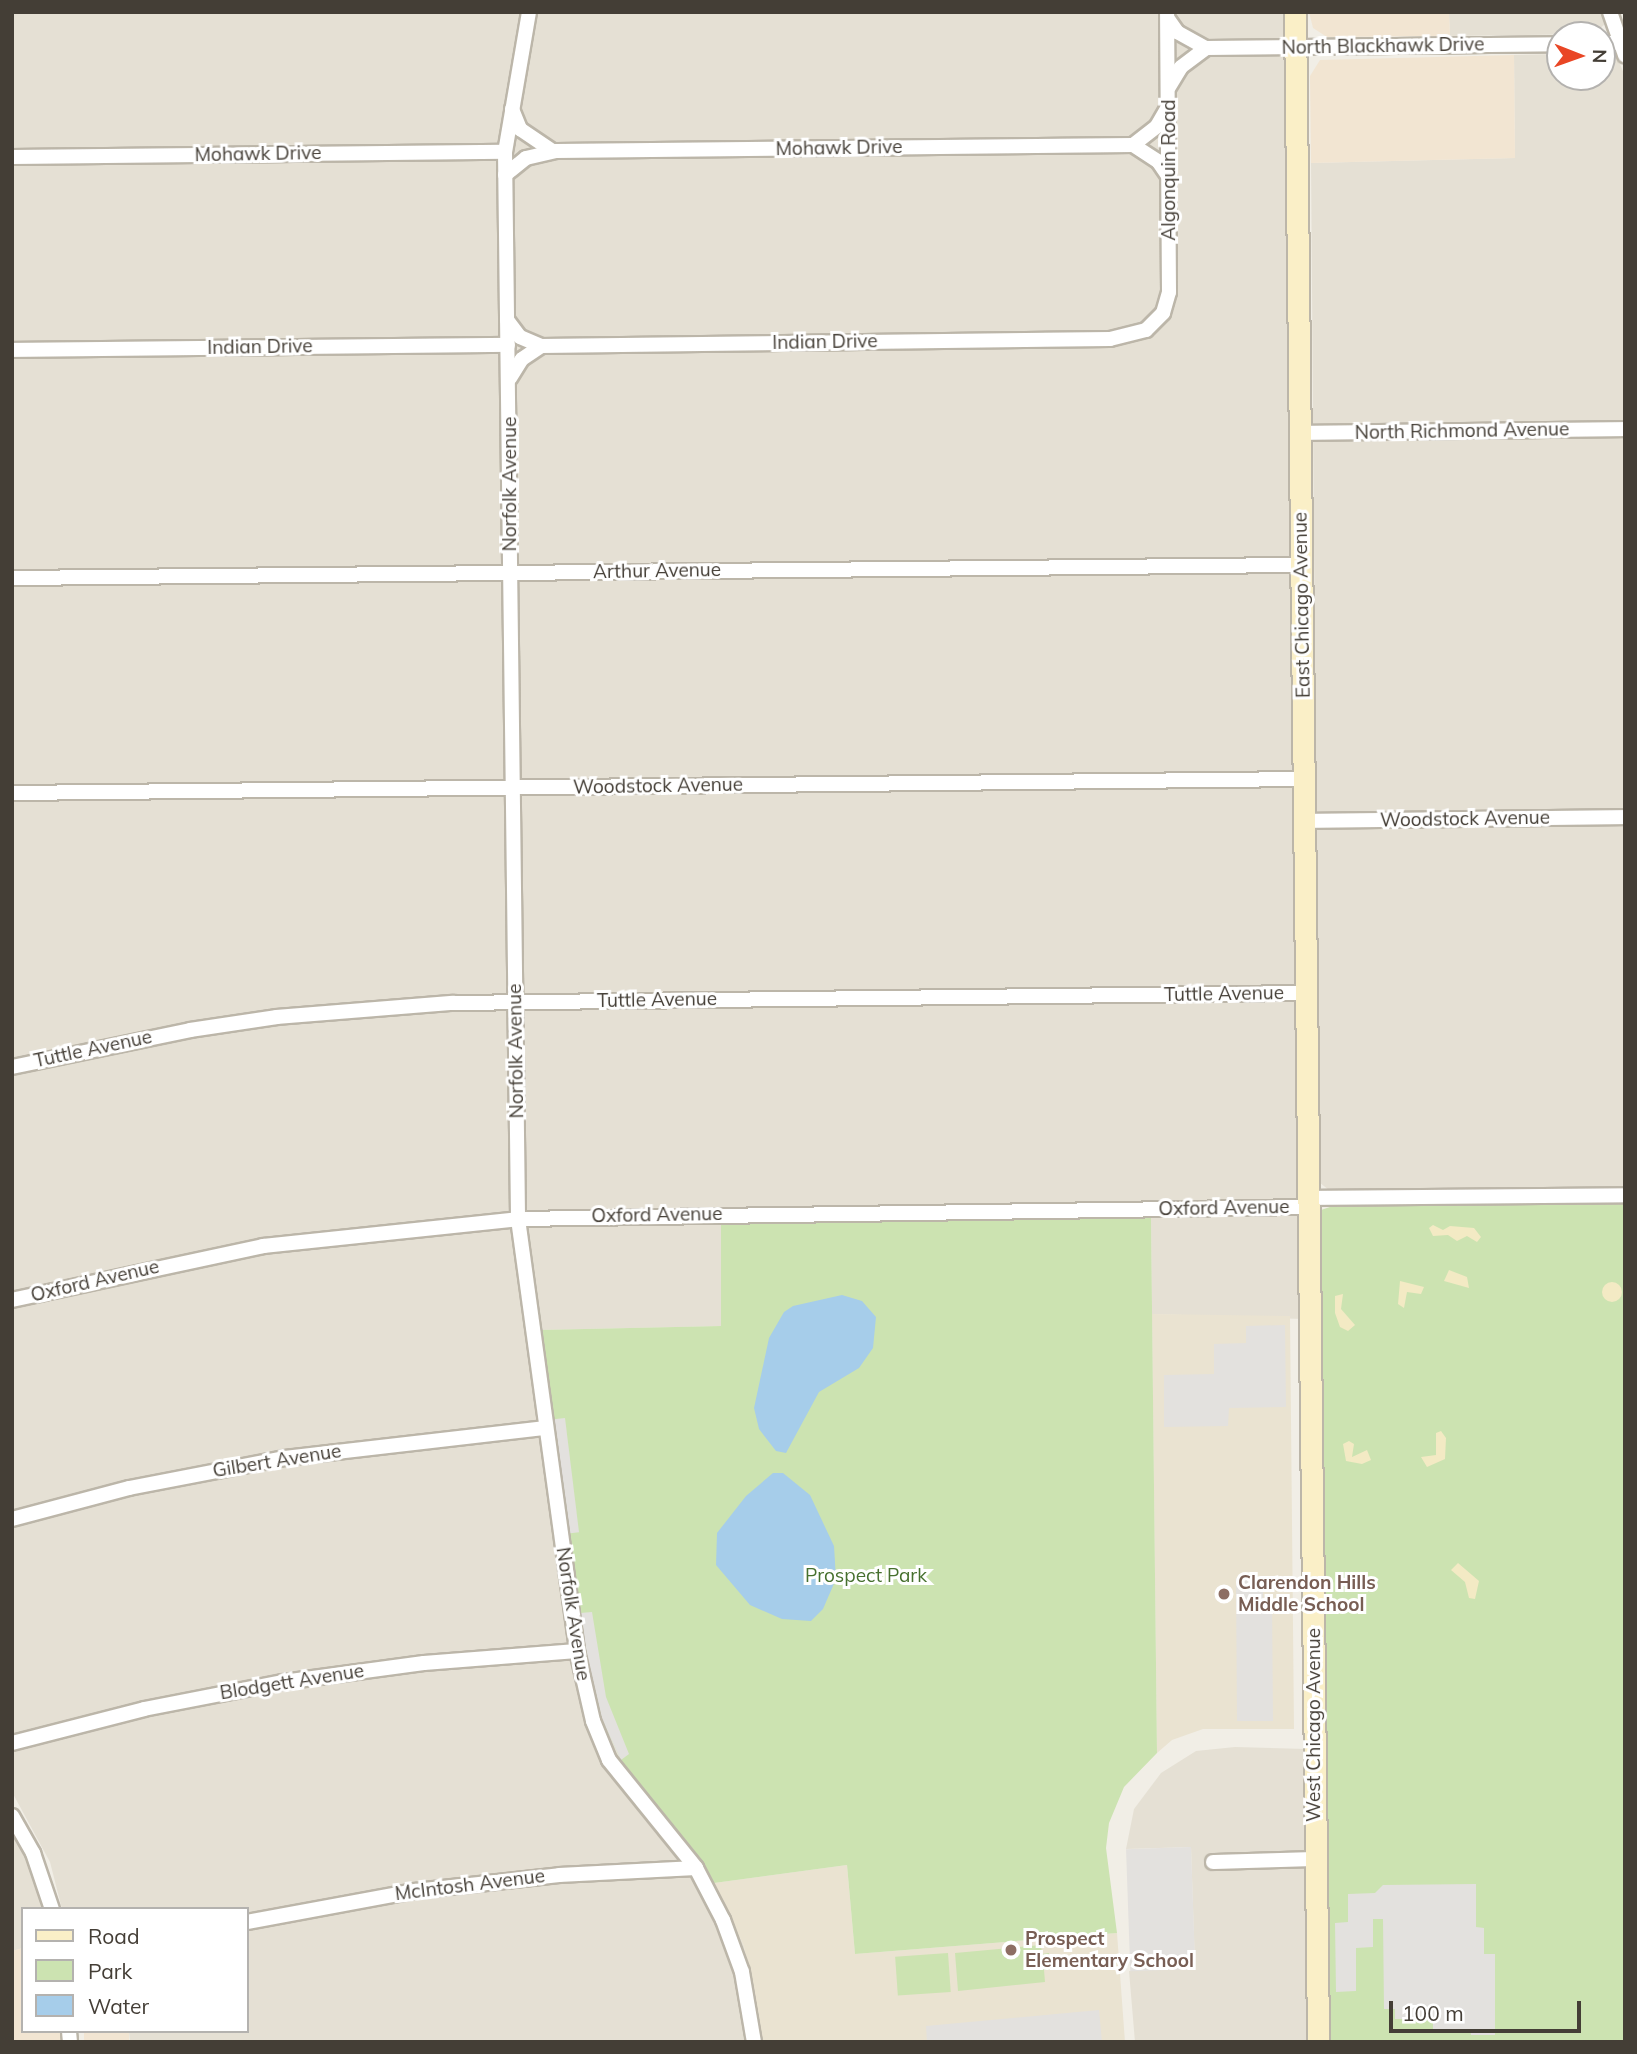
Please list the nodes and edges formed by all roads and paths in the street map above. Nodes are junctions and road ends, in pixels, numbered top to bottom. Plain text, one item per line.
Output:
1 (529, 12) edge
2 (1295, 12) edge
3 (1610, 12) edge
4 (1167, 15) edge
5 (1546, 44) edge
6 (1623, 47) edge
7 (1206, 48) junction
8 (1296, 48) junction
9 (1168, 87) junction
10 (511, 106) junction
11 (1168, 106) junction
12 (1133, 145) junction
13 (556, 151) junction
14 (505, 152) junction
15 (12, 157) edge
16 (505, 175) junction
17 (1168, 176) junction
18 (508, 320) junction
19 (1154, 323) joint
20 (508, 345) junction
21 (541, 345) junction
22 (12, 350) edge
23 (509, 380) junction
24 (1625, 429) edge
25 (1300, 433) junction
26 (1302, 565) junction
27 (511, 572) junction
28 (12, 578) edge
29 (1304, 779) junction
30 (513, 787) junction
31 (12, 793) edge
32 (1625, 817) edge
33 (1305, 821) junction
34 (1307, 993) junction
35 (515, 1002) junction
36 (12, 1067) edge
37 (1625, 1195) edge
38 (1309, 1203) junction
39 (518, 1219) junction
40 (12, 1300) edge
41 (545, 1428) junction
42 (12, 1519) edge
43 (577, 1651) junction
44 (12, 1742) edge
45 (12, 1816) edge
46 (1315, 1860) junction
47 (1213, 1862) dead end
48 (696, 1868) junction
49 (51, 1907) edge
50 (248, 1922) edge
51 (754, 2042) edge
52 (1318, 2042) edge

1 - 10 street, Norfolk Avenue
2 - 8 main road, East Chicago Avenue
3 - 6 street
4 - 7 street
4 - 9 street, Algonquin Road
5 - 8 street, North Blackhawk Drive
7 - 8 street, North Blackhawk Drive
7 - 9 street
8 - 25 main road, East Chicago Avenue
9 - 11 street, Algonquin Road
10 - 13 street
10 - 14 street, Norfolk Avenue
11 - 12 street
11 - 17 street, Algonquin Road
12 - 13 street, Mohawk Drive
12 - 17 street
13 - 16 street, Mohawk Drive
14 - 15 street, Mohawk Drive
14 - 16 street, Norfolk Avenue
16 - 18 street, Norfolk Avenue
17 - 19 street, Algonquin Road
18 - 20 street, Norfolk Avenue
18 - 21 street
19 - 21 street, Indian Drive
20 - 22 street, Indian Drive
20 - 23 street, Norfolk Avenue
21 - 23 street
23 - 27 street, Norfolk Avenue
24 - 25 street, North Richmond Avenue
25 - 26 main road, East Chicago Avenue
26 - 27 street, Arthur Avenue
26 - 29 main road, East Chicago Avenue
27 - 28 street, Arthur Avenue
27 - 30 street, Norfolk Avenue
29 - 30 street, Woodstock Avenue
29 - 33 main road, East Chicago Avenue
30 - 31 street, Woodstock Avenue
30 - 35 street, Norfolk Avenue
32 - 33 street, Woodstock Avenue
33 - 34 main road, East Chicago Avenue
34 - 35 street, Tuttle Avenue
34 - 38 main road, East Chicago Avenue
35 - 36 street, Tuttle Avenue
35 - 39 street, Norfolk Avenue
37 - 38 street, Oxford Avenue
38 - 39 street, Oxford Avenue
38 - 46 main road, West Chicago Avenue
39 - 40 street, Oxford Avenue
39 - 41 street, Norfolk Avenue
41 - 42 street, Gilbert Avenue
41 - 43 street, Norfolk Avenue
43 - 44 street, Blodgett Avenue
43 - 48 street, Norfolk Avenue
45 - 49 street
46 - 47 street
46 - 52 main road, West Chicago Avenue
48 - 50 street, McIntosh Avenue
48 - 51 street, Norfolk Avenue

